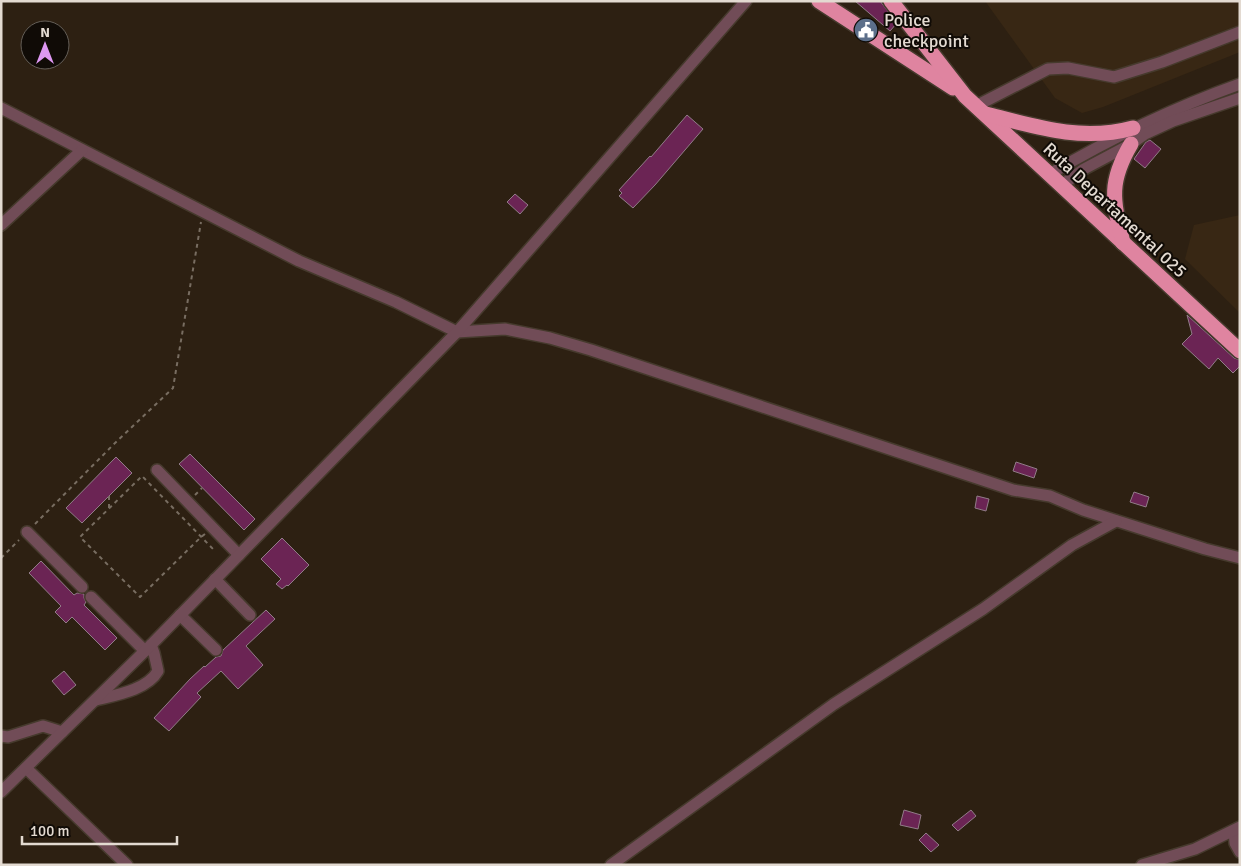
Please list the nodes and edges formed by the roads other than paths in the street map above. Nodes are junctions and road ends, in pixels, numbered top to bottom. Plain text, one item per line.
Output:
1 (746, 1) edge
2 (819, 1) edge
3 (891, 1) edge
4 (1240, 32) edge
5 (1240, 84) edge
6 (1240, 98) edge
7 (975, 105) junction
8 (1, 108) edge
9 (1134, 128) junction
10 (1131, 144) junction
11 (82, 150) junction
12 (1050, 174) junction
13 (1062, 185) junction
14 (1, 225) edge
15 (1123, 243) junction
16 (457, 332) junction
17 (1240, 351) edge
18 (157, 470) dead end
19 (1116, 521) junction
20 (27, 532) road end
21 (239, 555) junction
22 (1240, 558) edge
23 (215, 579) junction
24 (82, 587) dead end
25 (92, 597) dead end
26 (180, 615) junction
27 (250, 615) dead end
28 (148, 648) junction
29 (216, 650) dead end
30 (94, 701) junction
31 (62, 732) junction
32 (1, 736) edge
33 (26, 768) junction
34 (1, 792) edge
35 (1237, 829) edge
36 (1240, 852) edge
37 (614, 862) edge
38 (127, 865) edge
39 (1142, 865) edge

1 - 16 street
2 - 7 highway, Ruta Departamental 025
3 - 7 highway, Ruta Departamental 025
4 - 7 street
5 - 9 street
6 - 10 street
7 - 9 highway
7 - 12 highway, Ruta Departamental 025
8 - 11 street
9 - 12 street
10 - 13 street
10 - 15 highway
11 - 14 street
11 - 16 street
12 - 13 highway, Ruta Departamental 025
13 - 15 highway, Ruta Departamental 025
15 - 17 highway, Ruta Departamental 025
16 - 19 street
16 - 21 street
18 - 21 street
19 - 22 street
19 - 37 street
20 - 24 street
21 - 23 street
23 - 26 street
23 - 27 street
25 - 28 street
26 - 28 street
26 - 29 street
28 - 30 street
28 - 30 street
30 - 31 street
31 - 32 street
31 - 33 street
33 - 34 street
33 - 38 street
35 - 36 street
35 - 39 street

